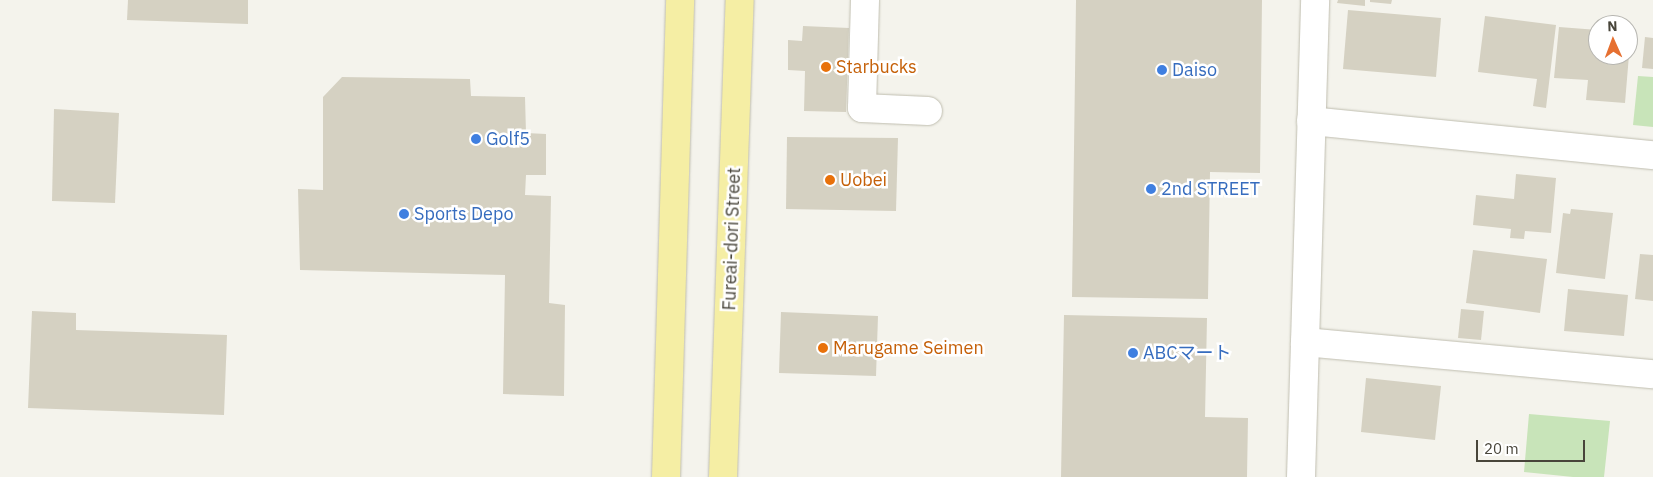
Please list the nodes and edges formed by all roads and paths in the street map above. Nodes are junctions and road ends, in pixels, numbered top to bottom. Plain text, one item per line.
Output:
1 (680, 0) edge
2 (740, 0) edge
3 (865, 0) edge
4 (1315, 0) edge
5 (928, 111) dead end
6 (1311, 121) junction
7 (1653, 156) edge
8 (1306, 342) junction
9 (1653, 374) edge
10 (666, 477) edge
11 (723, 477) edge
12 (1301, 477) edge

1 - 10 main road
2 - 11 main road, Fureai-dori Street
3 - 5 street
4 - 6 street
6 - 7 street
6 - 8 street
8 - 9 street
8 - 12 street

